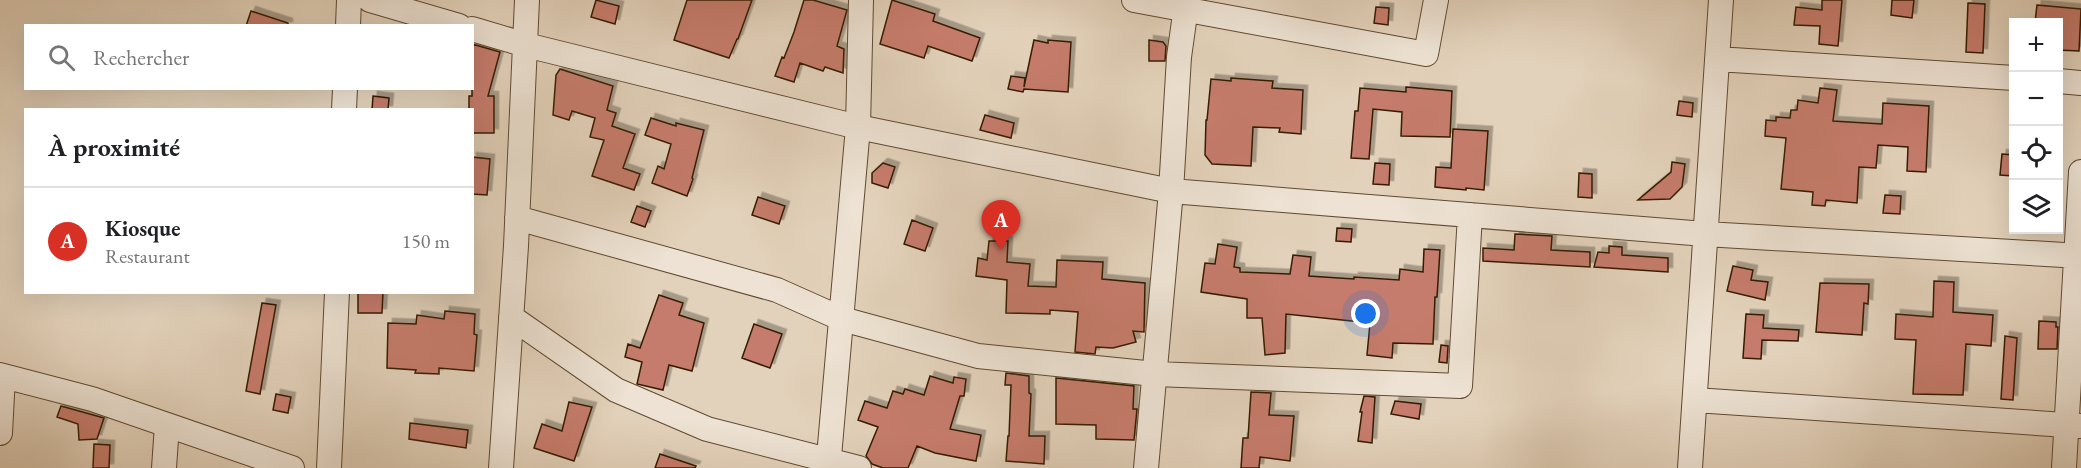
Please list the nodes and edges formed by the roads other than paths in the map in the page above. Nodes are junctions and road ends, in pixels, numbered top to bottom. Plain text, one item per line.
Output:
1 (349, 0) edge
2 (370, 0) edge
3 (527, 0) edge
4 (861, 0) edge
5 (1134, 0) edge
6 (1436, 0) edge
7 (1720, 0) edge
8 (1186, 5) edge
9 (348, 24) edge
10 (452, 24) edge
11 (474, 30) edge
12 (526, 45) junction
13 (1717, 59) junction
14 (2009, 78) edge
15 (2063, 81) edge
16 (2081, 83) edge
17 (345, 90) edge
18 (344, 108) edge
19 (858, 127) junction
20 (2081, 172) edge
21 (1171, 191) junction
22 (1470, 215) junction
23 (517, 218) junction
24 (1705, 234) junction
25 (2078, 256) edge
26 (337, 294) edge
27 (511, 317) junction
28 (842, 319) junction
29 (1155, 374) junction
30 (2, 375) edge
31 (1695, 400) junction
32 (167, 425) junction
33 (2074, 426) edge
34 (0, 433) edge
35 (1142, 462) edge
36 (829, 464) edge
37 (164, 468) edge
38 (292, 468) edge
39 (329, 468) edge
40 (501, 468) edge
41 (859, 468) edge
42 (1690, 468) edge
43 (2064, 468) edge

1 - 9 street
2 - 10 street
3 - 12 street
4 - 19 street
5 - 8 street
6 - 8 street
7 - 13 street
8 - 21 street
11 - 12 street
12 - 19 street
12 - 23 street
13 - 14 street
13 - 24 street
15 - 16 street
17 - 18 street
19 - 21 street
19 - 28 street
20 - 25 street
21 - 22 street
21 - 29 street
22 - 24 street
22 - 29 street
23 - 27 street
23 - 28 street
24 - 25 street
24 - 31 street
25 - 33 street
26 - 39 street
27 - 36 street
27 - 40 street
28 - 29 street
28 - 36 street
29 - 35 street
30 - 32 street
30 - 34 street
31 - 33 street
31 - 42 street
32 - 37 street
32 - 38 street
33 - 43 street
36 - 41 street

